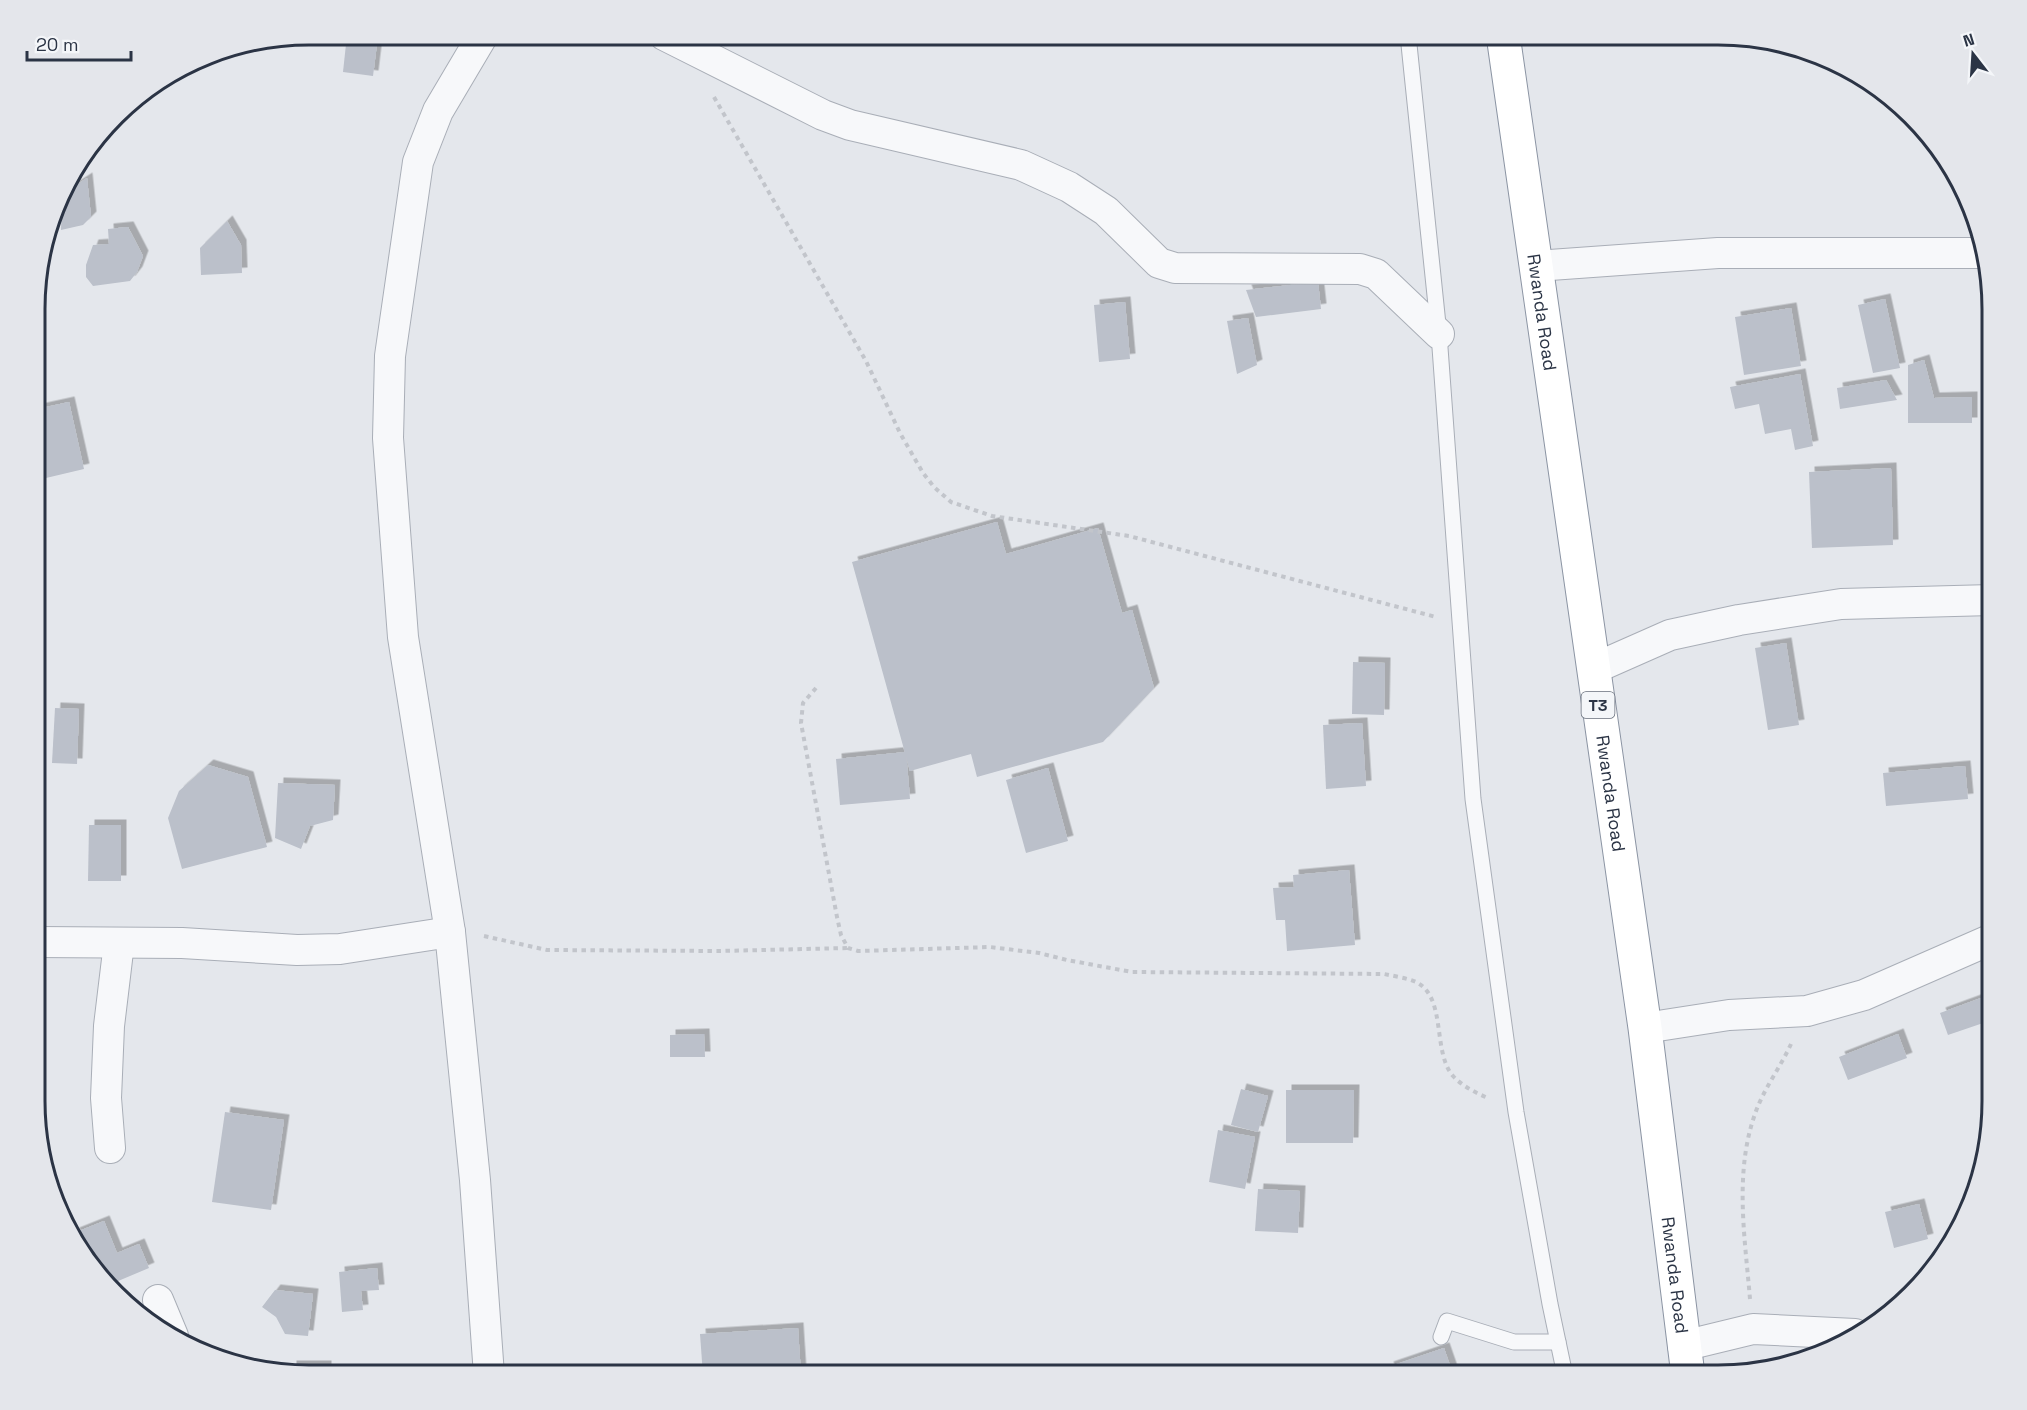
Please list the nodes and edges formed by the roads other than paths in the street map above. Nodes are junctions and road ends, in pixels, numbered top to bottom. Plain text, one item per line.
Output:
1 (477, 45) edge
2 (684, 45) edge
3 (1409, 45) edge
4 (1504, 45) edge
5 (1976, 254) edge
6 (1536, 266) junction
7 (1439, 334) junction
8 (1982, 600) edge
9 (1593, 669) junction
10 (450, 932) junction
11 (45, 942) edge
12 (118, 942) junction
13 (1982, 943) edge
14 (1645, 1028) junction
15 (110, 1148) dead end
16 (158, 1300) dead end
17 (169, 1325) edge
18 (1844, 1333) edge
19 (1441, 1337) dead end
20 (1558, 1342) junction
21 (1686, 1361) edge
22 (488, 1365) edge
23 (1563, 1365) edge

1 - 10 street
2 - 7 street
3 - 7 lane
4 - 6 highway, Rwanda Road / T3
5 - 6 street
6 - 9 highway, Rwanda Road / T3
7 - 20 lane
8 - 9 street
9 - 14 highway, Rwanda Road / T3
10 - 12 street
10 - 22 street
11 - 12 street
12 - 15 street
13 - 14 street
14 - 21 highway, Rwanda Road / T3
16 - 17 street
18 - 21 street
19 - 20 lane
20 - 23 lane

